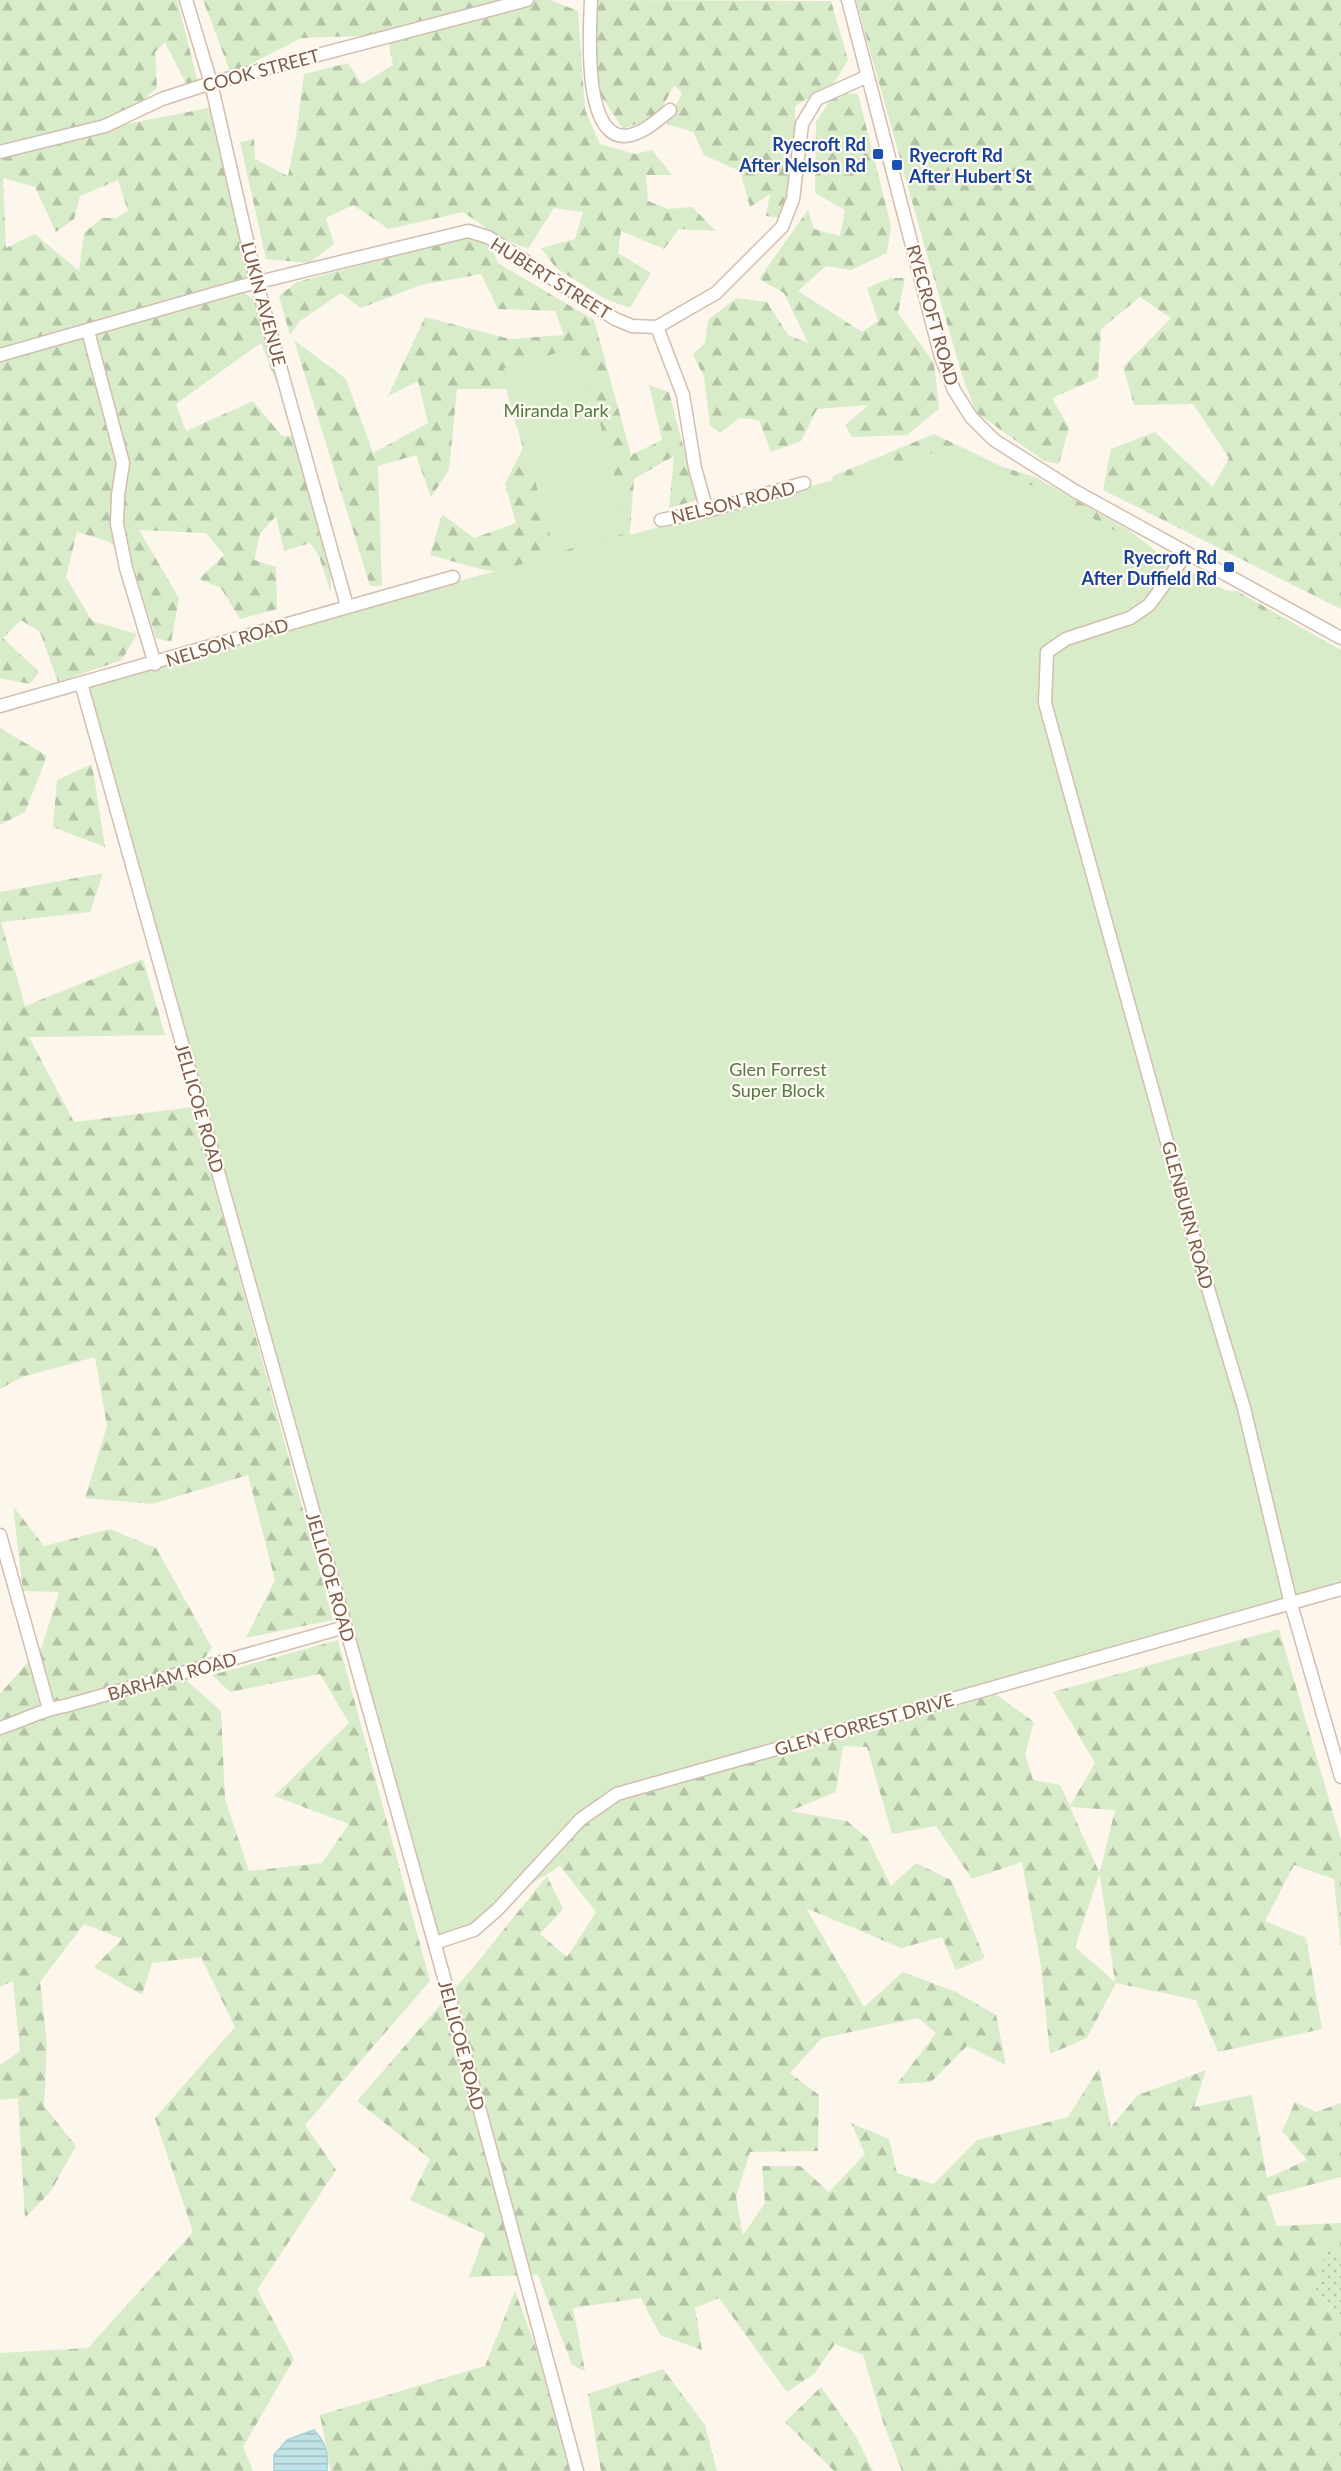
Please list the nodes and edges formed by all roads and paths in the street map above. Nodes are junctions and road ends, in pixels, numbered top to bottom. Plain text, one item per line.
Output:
1 (186, 0) edge
2 (527, 0) edge
3 (591, 0) edge
4 (848, 0) edge
5 (868, 76) junction
6 (211, 83) junction
7 (670, 110) dead end
8 (0, 152) edge
9 (257, 284) junction
10 (657, 327) junction
11 (88, 331) junction
12 (0, 356) edge
13 (804, 483) dead end
14 (707, 511) junction
15 (661, 520) dead end
16 (1187, 553) junction
17 (453, 577) dead end
18 (347, 606) junction
19 (1341, 638) edge
20 (155, 664) junction
21 (81, 683) junction
22 (0, 706) edge
23 (0, 1535) edge
24 (1341, 1589) edge
25 (1292, 1604) junction
26 (345, 1627) junction
27 (49, 1709) junction
28 (0, 1728) edge
29 (1341, 1777) edge
30 (435, 1943) junction
31 (577, 2471) edge

1 - 6 street, LUKIN AVENUE
2 - 6 street, COOK STREET
3 - 7 street
4 - 5 street, RYECROFT ROAD
5 - 10 street
5 - 16 street, RYECROFT ROAD
6 - 8 street, COOK STREET
6 - 9 street, LUKIN AVENUE
9 - 10 street, HUBERT STREET
9 - 11 street, HUBERT STREET
9 - 18 street, LUKIN AVENUE
10 - 14 street
11 - 12 street, HUBERT STREET
11 - 20 street
13 - 14 street, NELSON ROAD
14 - 15 street, NELSON ROAD
16 - 19 street, RYECROFT ROAD
16 - 25 street, GLENBURN ROAD
17 - 18 street, NELSON ROAD
18 - 20 street, NELSON ROAD
20 - 21 street, NELSON ROAD
21 - 22 street, NELSON ROAD
21 - 26 street, JELLICOE ROAD
23 - 27 street
24 - 25 street, GLEN FORREST DRIVE
25 - 29 street, GLENBURN ROAD
25 - 30 street, GLEN FORREST DRIVE
26 - 27 street, BARHAM ROAD
26 - 30 street, JELLICOE ROAD
27 - 28 street, BARHAM ROAD
30 - 31 street, JELLICOE ROAD

